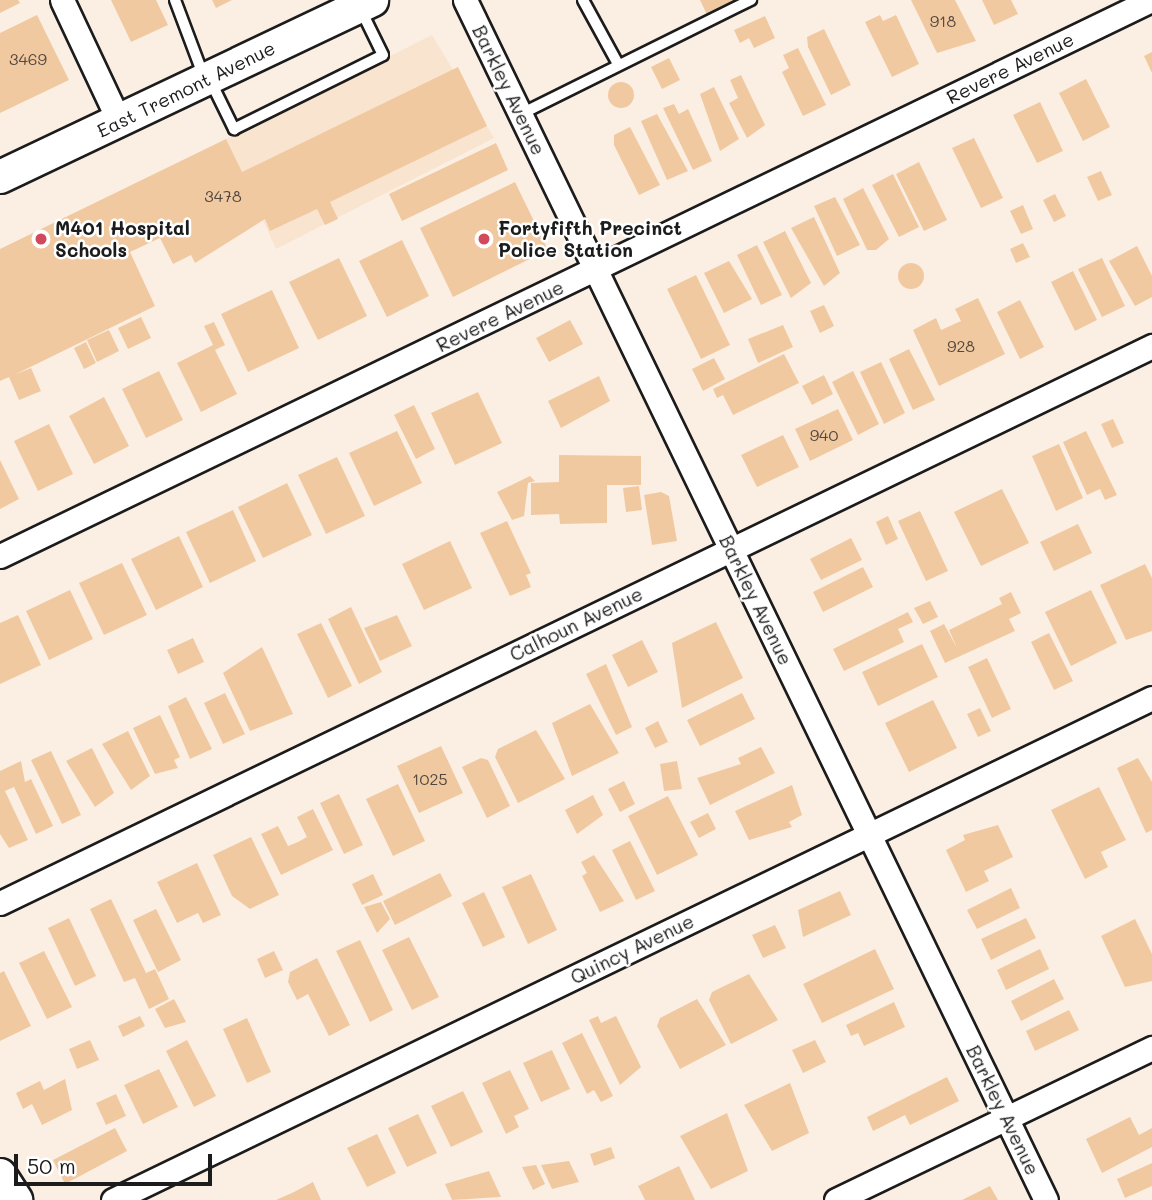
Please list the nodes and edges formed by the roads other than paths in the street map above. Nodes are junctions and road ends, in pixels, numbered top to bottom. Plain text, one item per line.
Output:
1 (62, 0) edge
2 (175, 0) edge
3 (465, 0) edge
4 (583, 0) edge
5 (751, 0) edge
6 (1151, 0) edge
7 (352, 5) edge
8 (618, 64) junction
9 (207, 78) junction
10 (521, 114) junction
11 (119, 121) junction
12 (0, 177) edge
13 (596, 270) junction
14 (1152, 346) edge
15 (731, 550) junction
16 (0, 556) edge
17 (1152, 698) edge
18 (870, 834) junction
19 (0, 903) edge
20 (1152, 1048) edge
21 (1006, 1118) junction
22 (0, 1175) edge
23 (16, 1200) edge
24 (113, 1200) edge
25 (836, 1200) edge
26 (1046, 1200) edge

1 - 11 street
2 - 9 lane
3 - 10 street, Barkley Avenue
4 - 8 lane
5 - 8 lane
6 - 13 street, Revere Avenue
7 - 9 main road, East Tremont Avenue
7 - 9 lane
8 - 10 lane
9 - 11 main road, East Tremont Avenue
10 - 13 street, Barkley Avenue
11 - 12 main road, East Tremont Avenue
13 - 15 street, Barkley Avenue
13 - 16 street, Revere Avenue
14 - 15 street, Calhoun Avenue
15 - 18 street, Barkley Avenue
15 - 19 street, Calhoun Avenue
17 - 18 street, Quincy Avenue
18 - 21 street, Barkley Avenue
18 - 24 street, Quincy Avenue
20 - 21 street
21 - 25 street
21 - 26 street, Barkley Avenue
22 - 23 main road

